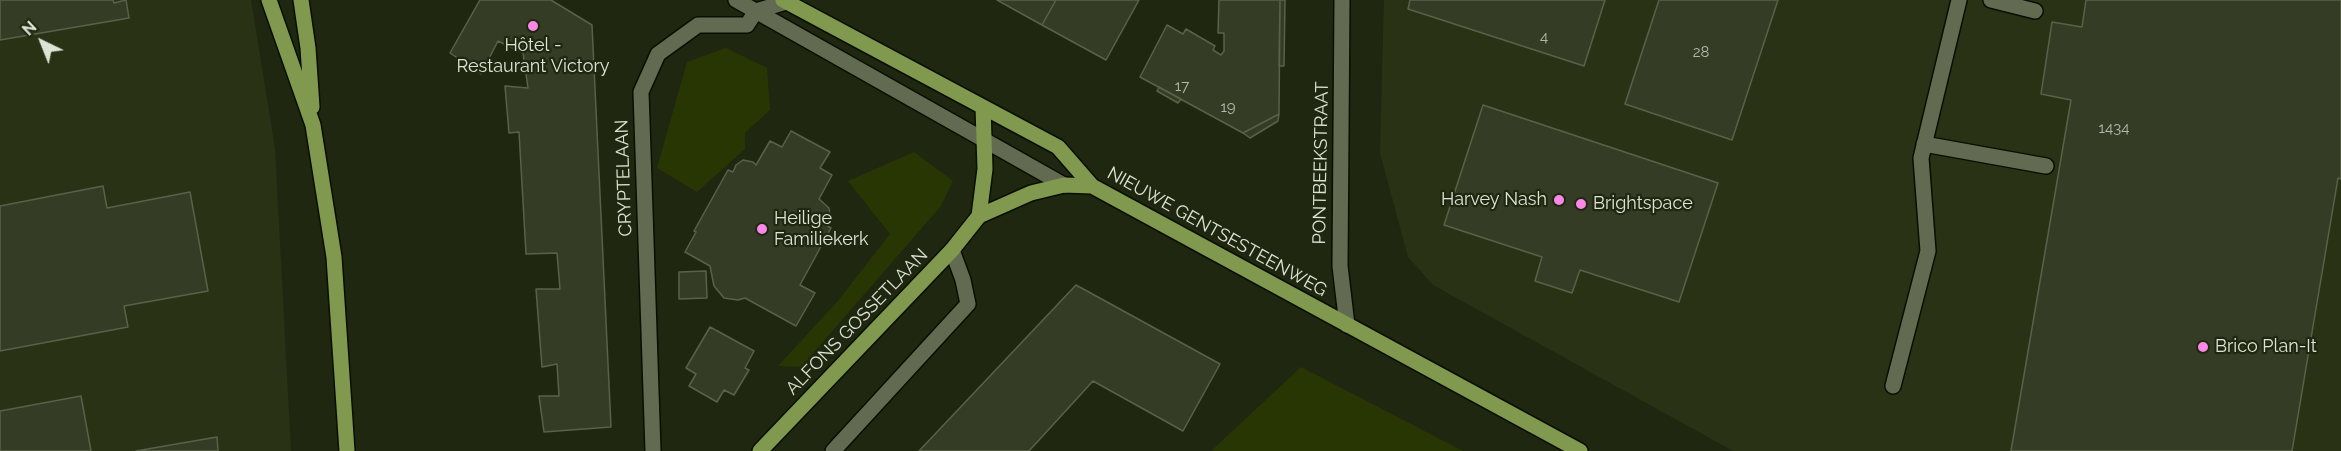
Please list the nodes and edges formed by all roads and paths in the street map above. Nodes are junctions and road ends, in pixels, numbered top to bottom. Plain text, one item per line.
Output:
1 (269, 0) edge
2 (300, 0) edge
3 (736, 0) edge
4 (1342, 0) edge
5 (1959, 0) edge
6 (1991, 0) edge
7 (785, 1) edge
8 (756, 11) junction
9 (2035, 11) dead end
10 (983, 107) junction
11 (313, 125) junction
12 (985, 142) junction
13 (1924, 144) junction
14 (2046, 166) dead end
15 (1065, 185) junction
16 (1092, 186) junction
17 (979, 216) junction
18 (952, 250) junction
19 (1347, 325) junction
20 (1893, 386) dead end
21 (347, 451) edge
22 (653, 451) edge
23 (760, 451) edge
24 (833, 451) edge
25 (1580, 451) edge

1 - 11 main road
2 - 11 main road
3 - 8 street
4 - 19 street, PONTBEEKSTRAAT
5 - 13 street
6 - 9 street
7 - 8 street, CRYPTELAAN
7 - 10 main road, NIEUWE GENTSESTEENWEG
8 - 12 street
8 - 22 street, CRYPTELAAN
10 - 12 main road
10 - 16 main road, NIEUWE GENTSESTEENWEG
11 - 21 main road
12 - 15 street
12 - 17 main road
13 - 14 street
13 - 20 street
15 - 16 main road
15 - 17 main road
16 - 19 main road, NIEUWE GENTSESTEENWEG
17 - 18 main road, ALFONS GOSSETLAAN
18 - 23 main road, ALFONS GOSSETLAAN
18 - 24 street
19 - 25 main road, NIEUWE GENTSESTEENWEG

